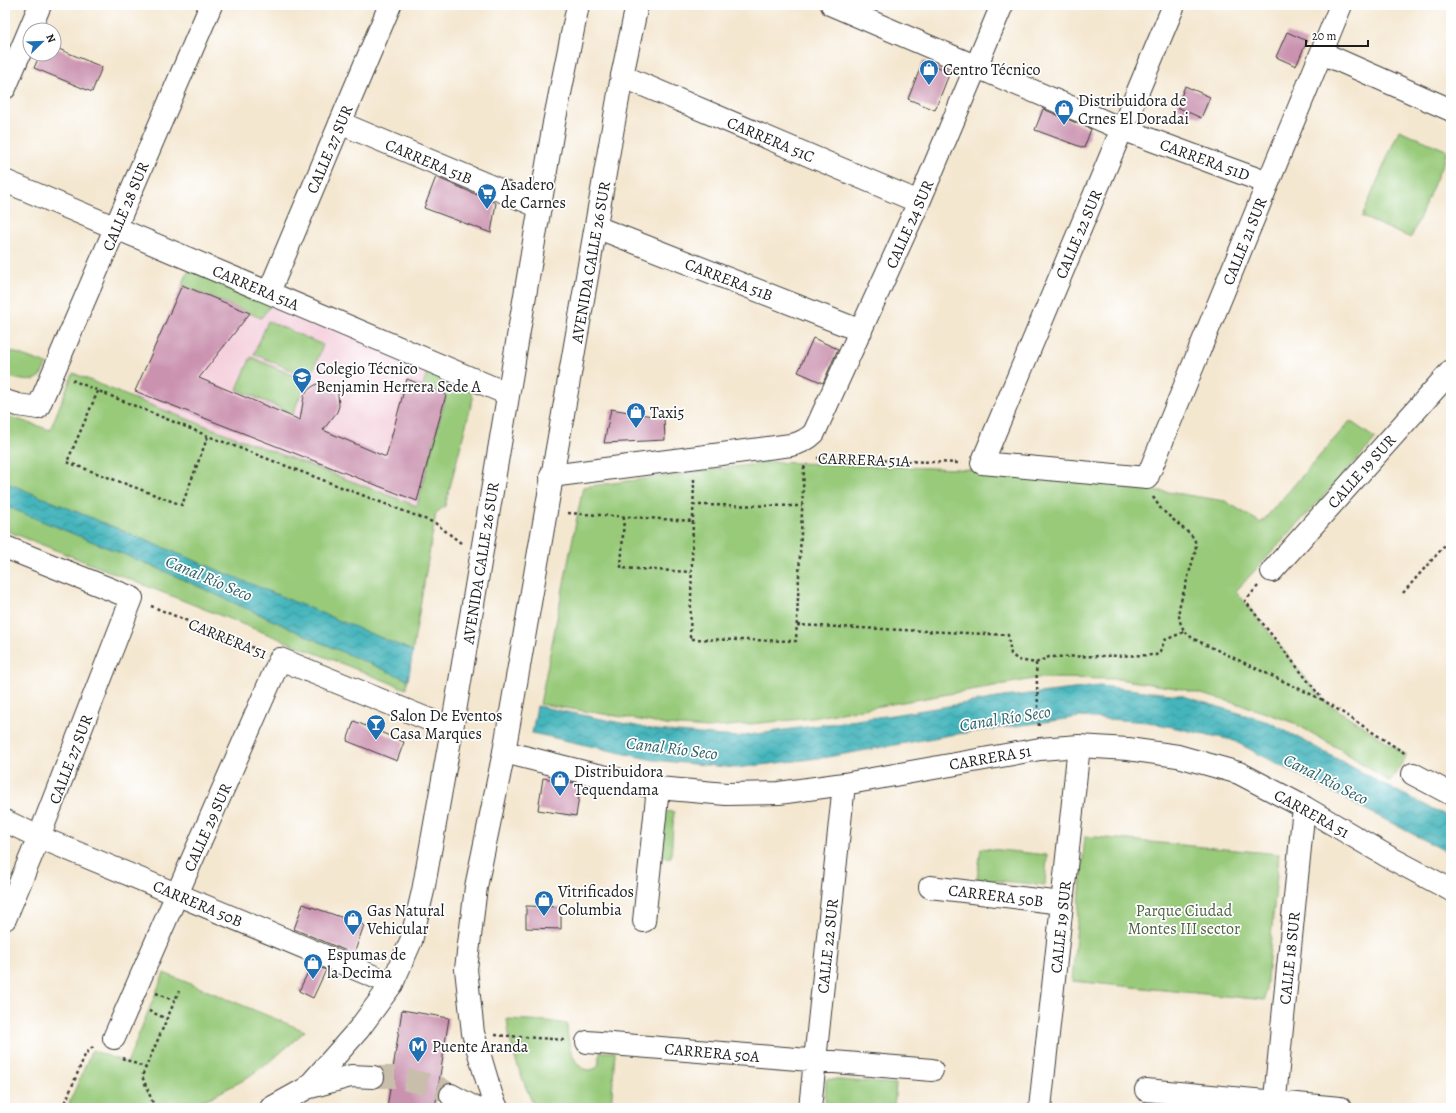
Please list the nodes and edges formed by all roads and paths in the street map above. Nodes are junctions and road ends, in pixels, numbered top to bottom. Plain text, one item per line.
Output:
1 (40, 5) edge
2 (211, 5) edge
3 (390, 5) edge
4 (578, 5) edge
5 (637, 5) edge
6 (832, 5) edge
7 (1002, 5) edge
8 (1174, 5) edge
9 (1341, 5) edge
10 (1322, 53) junction
11 (976, 67) junction
12 (622, 76) junction
13 (5, 88) edge
14 (1451, 110) edge
15 (340, 123) junction
16 (1122, 129) junction
17 (5, 181) edge
18 (1268, 183) junction
19 (919, 202) junction
20 (540, 207) junction
21 (596, 227) junction
22 (116, 228) junction
23 (269, 292) junction
24 (861, 331) junction
25 (1451, 371) edge
26 (54, 372) junction
27 (98, 390) junction
28 (508, 394) junction
29 (5, 400) edge
30 (208, 436) junction
31 (809, 449) junction
32 (694, 457) junction
33 (982, 463) junction
34 (552, 476) junction
35 (1147, 478) junction
36 (693, 505) junction
37 (802, 506) junction
38 (563, 512) dead end
39 (624, 517) junction
40 (693, 522) junction
41 (1451, 538) edge
42 (462, 544) dead end
43 (5, 547) edge
44 (1272, 571) joint
45 (691, 572) junction
46 (1402, 593) dead end
47 (132, 598) junction
48 (797, 626) junction
49 (1184, 632) junction
50 (280, 659) junction
51 (1036, 663) junction
52 (1323, 700) junction
53 (1039, 726) dead end
54 (452, 729) junction
55 (1079, 746) junction
56 (504, 752) junction
57 (1412, 774) joint
58 (844, 784) junction
59 (658, 788) junction
60 (1451, 794) edge
61 (1304, 807) junction
62 (5, 821) edge
63 (40, 837) junction
64 (930, 887) dead end
65 (1451, 890) edge
66 (177, 894) junction
67 (1062, 903) junction
68 (5, 919) edge
69 (644, 922) dead end
70 (392, 984) junction
71 (179, 991) dead end
72 (492, 1035) dead end
73 (114, 1038) joint
74 (587, 1042) joint
75 (815, 1061) junction
76 (932, 1070) dead end
77 (373, 1077) tunnel mouth
78 (307, 1088) junction
79 (1146, 1090) dead end
80 (451, 1095) tunnel mouth
81 (1275, 1105) edge
82 (63, 1108) edge
83 (154, 1108) edge
84 (272, 1108) edge
85 (475, 1108) edge
86 (497, 1108) edge
87 (810, 1108) edge
88 (1040, 1108) edge
89 (1340, 1108) edge

1 - 13 street
2 - 22 street, CALLE 28 SUR
3 - 15 street, CALLE 27 SUR
4 - 20 street, AVENIDA CALLE 26 SUR
5 - 12 street, AVENIDA CALLE 26 SUR
6 - 11 street, CARRERA 51D
7 - 11 street, CALLE 24 SUR
8 - 16 street, CALLE 22 SUR
9 - 10 street, CALLE 21 SUR
10 - 14 street
10 - 18 street, CALLE 21 SUR
11 - 16 street, CARRERA 51D
11 - 19 street, CALLE 24 SUR
12 - 19 street, CARRERA 51C
12 - 21 street, AVENIDA CALLE 26 SUR
15 - 20 street, CARRERA 51B
15 - 23 street, CALLE 27 SUR
16 - 18 street, CARRERA 51D
16 - 33 street, CALLE 22 SUR
17 - 22 street, CARRERA 51A
18 - 35 street, CALLE 21 SUR
19 - 24 street, CALLE 24 SUR
20 - 28 street, AVENIDA CALLE 26 SUR
21 - 24 street, CARRERA 51B
21 - 34 street, AVENIDA CALLE 26 SUR
22 - 23 street, CARRERA 51A
22 - 26 street, CALLE 28 SUR
23 - 28 street, CARRERA 51A
24 - 31 street, CALLE 24 SUR
25 - 44 street, CALLE 19 SUR
26 - 27 path
26 - 29 street, CALLE 28 SUR
27 - 30 path
27 - 30 path
28 - 54 street, AVENIDA CALLE 26 SUR
30 - 42 path
31 - 32 street, CARRERA 51A
31 - 33 path, CARRERA 51A
31 - 37 path
32 - 34 street, CARRERA 51A
32 - 36 path
33 - 35 street
34 - 56 street, AVENIDA CALLE 26 SUR
35 - 49 path
36 - 37 path
36 - 40 path
37 - 48 path
38 - 39 path
39 - 40 path
39 - 45 path
40 - 45 path
41 - 46 path
43 - 47 street
44 - 52 path
45 - 48 path
47 - 50 path, CARRERA 51
47 - 63 street, CALLE 27 SUR
48 - 51 path
49 - 51 path
49 - 52 path
50 - 54 street, CARRERA 51
50 - 66 street, CALLE 29 SUR
51 - 53 path
52 - 57 path
54 - 70 street, AVENIDA CALLE 26 SUR
55 - 58 street, CARRERA 51
55 - 61 street, CARRERA 51
55 - 67 street, CALLE 19 SUR
56 - 59 street, CARRERA 51
56 - 86 street, AVENIDA CALLE 26 SUR
57 - 60 street
58 - 59 street, CARRERA 51
58 - 75 street, CALLE 22 SUR
59 - 69 street
61 - 65 street, CARRERA 51
61 - 81 street, CALLE 18 SUR
62 - 63 street, CARRERA 50B
63 - 66 street, CARRERA 50B
63 - 68 street, CALLE 27 SUR
64 - 67 street, CARRERA 50B
66 - 70 street, CARRERA 50B
66 - 73 street, CALLE 29 SUR
67 - 88 street, CALLE 19 SUR
70 - 78 street, AVENIDA CALLE 26 SUR
71 - 83 path
72 - 74 path
73 - 82 path
74 - 75 street, CARRERA 50A
75 - 76 street, CARRERA 50A
75 - 87 street, CALLE 22 SUR
77 - 78 street
78 - 84 street
79 - 81 street
80 - 85 street
81 - 89 street

